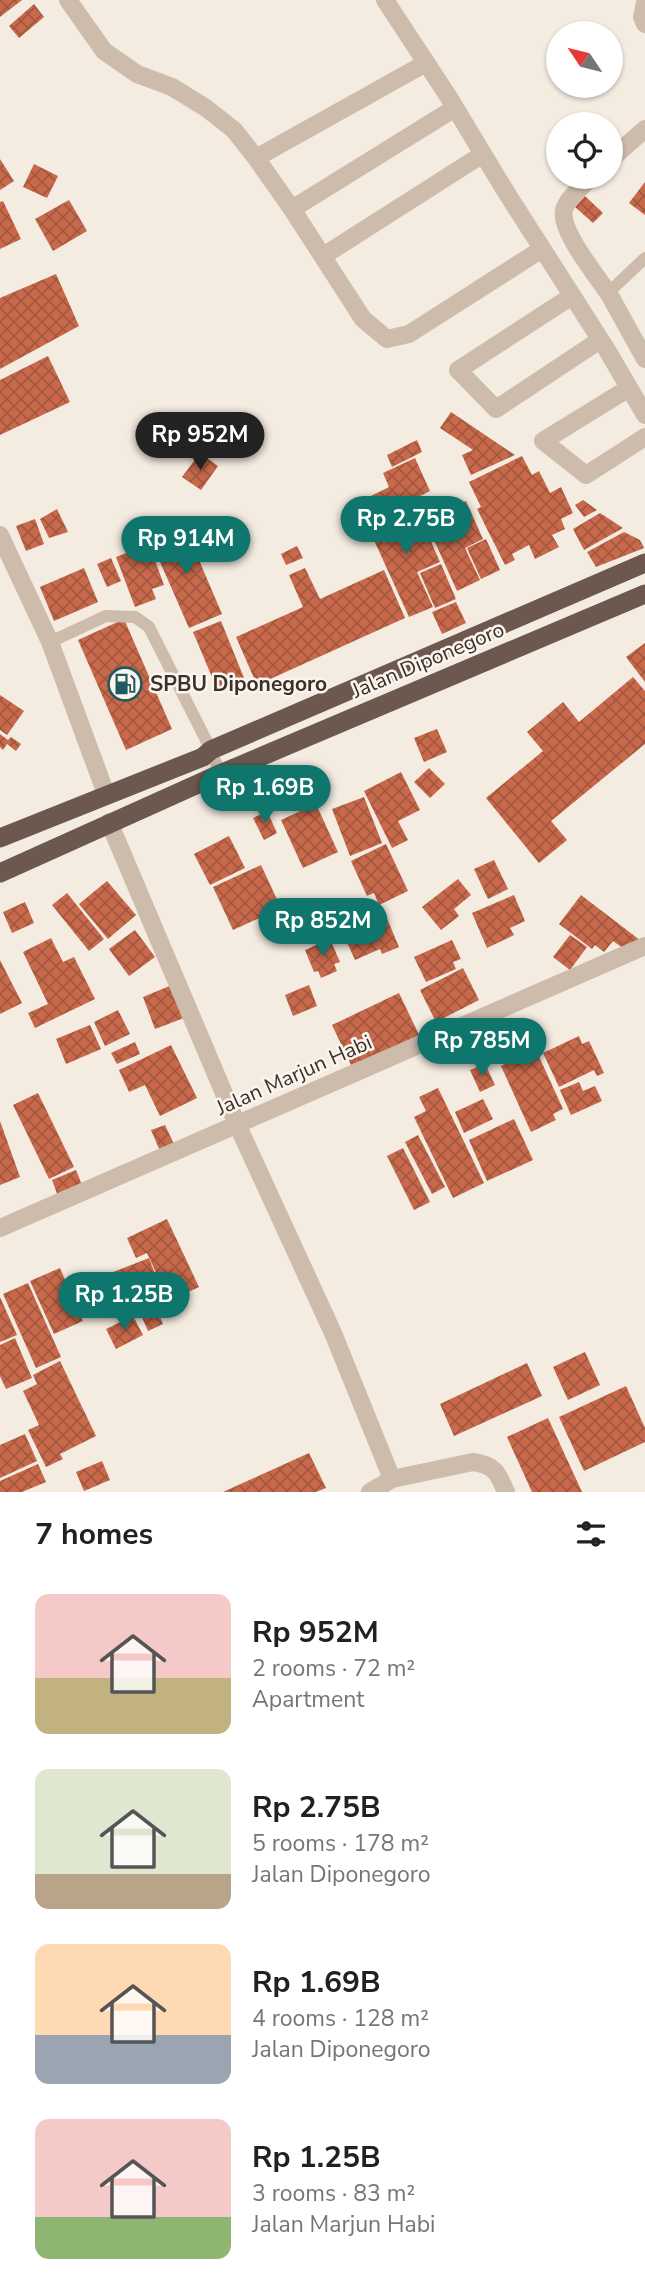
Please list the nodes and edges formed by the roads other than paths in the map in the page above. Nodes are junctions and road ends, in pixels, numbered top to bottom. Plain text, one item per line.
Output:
1 (68, 0) edge
2 (384, 0) edge
3 (645, 3) edge
4 (645, 24) edge
5 (426, 63) junction
6 (455, 108) junction
7 (645, 130) edge
8 (623, 149) edge
9 (483, 154) junction
10 (256, 158) junction
11 (580, 189) edge
12 (292, 209) junction
13 (542, 249) junction
14 (323, 256) junction
15 (645, 258) edge
16 (608, 293) junction
17 (572, 296) junction
18 (600, 340) junction
19 (645, 359) edge
20 (629, 388) junction
21 (645, 415) edge
22 (645, 437) edge
23 (0, 535) edge
24 (645, 563) edge
25 (645, 594) edge
26 (50, 642) junction
27 (211, 750) junction
28 (220, 774) junction
29 (106, 794) junction
30 (109, 822) junction
31 (0, 838) edge
32 (0, 873) edge
33 (645, 946) edge
34 (237, 1124) junction
35 (0, 1228) edge
36 (392, 1479) junction
37 (369, 1492) edge
38 (506, 1492) edge

1 - 10 street
2 - 5 street
3 - 4 street
5 - 6 street
5 - 10 street
6 - 9 street
6 - 12 street
7 - 8 street
9 - 13 street
9 - 14 street
10 - 12 street
11 - 16 street
12 - 14 street
13 - 14 street
13 - 17 street
15 - 16 lane
16 - 19 street
17 - 18 street
17 - 18 street
18 - 20 street
20 - 21 street
20 - 22 street
23 - 26 street
24 - 27 highway, Jalan Diponegoro
25 - 28 highway, Jalan Diponegoro
26 - 27 lane
26 - 29 street
27 - 28 lane
27 - 29 highway, Jalan Diponegoro
28 - 30 highway, Jalan Diponegoro
29 - 31 highway, Jalan Diponegoro
30 - 32 highway, Jalan Diponegoro
30 - 34 street
33 - 34 street, Jalan Marjun Habi
34 - 35 street, Jalan Marjun Habi
34 - 36 street
36 - 37 street
36 - 38 street

